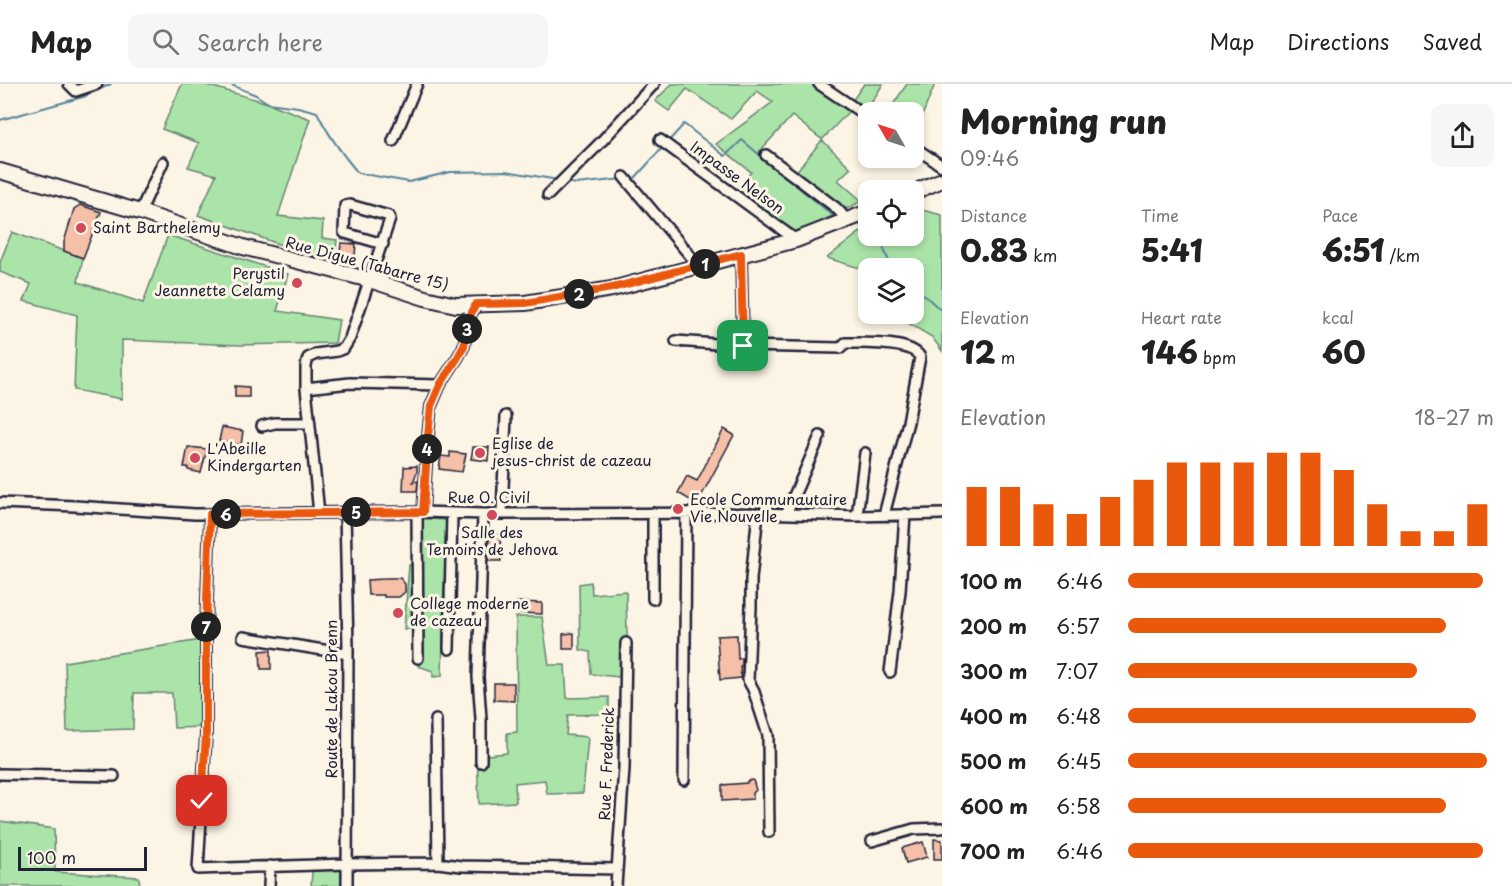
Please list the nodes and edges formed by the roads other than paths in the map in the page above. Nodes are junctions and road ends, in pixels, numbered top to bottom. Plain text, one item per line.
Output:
1 (69, 84) edge
2 (97, 84) edge
3 (417, 84) edge
4 (654, 84) edge
5 (819, 84) edge
6 (858, 110) edge
7 (660, 140) dead end
8 (393, 141) dead end
9 (924, 154) edge
10 (766, 155) dead end
11 (163, 162) dead end
12 (942, 166) edge
13 (0, 171) edge
14 (624, 177) dead end
15 (942, 180) edge
16 (924, 188) edge
17 (548, 195) dead end
18 (140, 212) junction
19 (858, 216) edge
20 (843, 222) junction
21 (796, 240) junction
22 (383, 244) junction
23 (741, 254) junction
24 (698, 265) junction
25 (369, 280) junction
26 (476, 304) junction
27 (676, 341) dead end
28 (743, 346) junction
29 (440, 385) junction
30 (306, 388) junction
31 (506, 416) dead end
32 (309, 423) junction
33 (261, 426) dead end
34 (820, 436) dead end
35 (865, 453) dead end
36 (0, 503) edge
37 (345, 512) junction
38 (420, 512) junction
39 (319, 513) junction
40 (452, 513) junction
41 (483, 513) junction
42 (502, 513) junction
43 (653, 513) junction
44 (686, 513) junction
45 (758, 513) junction
46 (210, 514) junction
47 (786, 514) junction
48 (905, 514) junction
49 (942, 514) edge
50 (884, 515) junction
51 (857, 516) junction
52 (652, 599) dead end
53 (243, 637) dead end
54 (626, 643) dead end
55 (449, 649) dead end
56 (348, 654) junction
57 (417, 658) dead end
58 (890, 672) dead end
59 (436, 720) dead end
60 (481, 762) dead end
61 (0, 774) edge
62 (114, 776) dead end
63 (684, 780) dead end
64 (942, 828) edge
65 (769, 832) dead end
66 (872, 840) dead end
67 (438, 863) junction
68 (347, 864) junction
69 (270, 866) junction
70 (617, 869) junction
71 (269, 886) edge
72 (347, 886) edge
73 (616, 886) edge

1 - 2 street
3 - 8 street
4 - 17 street
5 - 6 street
7 - 21 street, Impasse Nelson
9 - 12 street
10 - 20 street
11 - 18 street
13 - 18 street, Rue Digue (Tabarre 15)
14 - 24 street
15 - 16 street
18 - 25 street, Rue Digue (Tabarre 15)
19 - 20 street, Rue Digue (Tabarre 15)
20 - 21 street, Rue Digue (Tabarre 15)
21 - 23 street, Rue Digue (Tabarre 15)
22 - 22 street
22 - 25 street
23 - 24 street, Rue Digue (Tabarre 15)
23 - 28 street
24 - 26 street, Rue Digue (Tabarre 15)
25 - 26 street, Rue Digue (Tabarre 15)
25 - 30 street
26 - 29 street
27 - 28 street
28 - 50 street
29 - 30 street
29 - 38 street
30 - 32 street
31 - 42 street
32 - 33 street
32 - 39 street
34 - 47 street
35 - 51 street
36 - 46 street, Rue O. Civil
37 - 38 street, Rue O. Civil
37 - 39 street, Rue O. Civil
37 - 56 street, Route de Lakou Brenn
38 - 40 street, Rue O. Civil
38 - 57 street
39 - 46 street, Rue O. Civil
40 - 41 street, Rue O. Civil
40 - 55 street
41 - 42 street, Rue O. Civil
41 - 60 street
42 - 43 street, Rue O. Civil
43 - 44 street, Rue O. Civil
43 - 52 street
44 - 45 street, Rue O. Civil
44 - 63 street
45 - 47 street, Rue O. Civil
45 - 65 street
46 - 69 street
47 - 51 street, Rue O. Civil
48 - 49 street, Rue O. Civil
48 - 50 street, Rue O. Civil
48 - 58 street
50 - 51 street, Rue O. Civil
53 - 56 street
54 - 70 street, Rue F. Frederick
56 - 68 street, Route de Lakou Brenn
59 - 67 street
61 - 62 street
64 - 66 street
67 - 68 street
67 - 70 street
68 - 69 street
68 - 72 street, Route de Lakou Brenn
69 - 71 street
70 - 73 street, Rue F. Frederick

